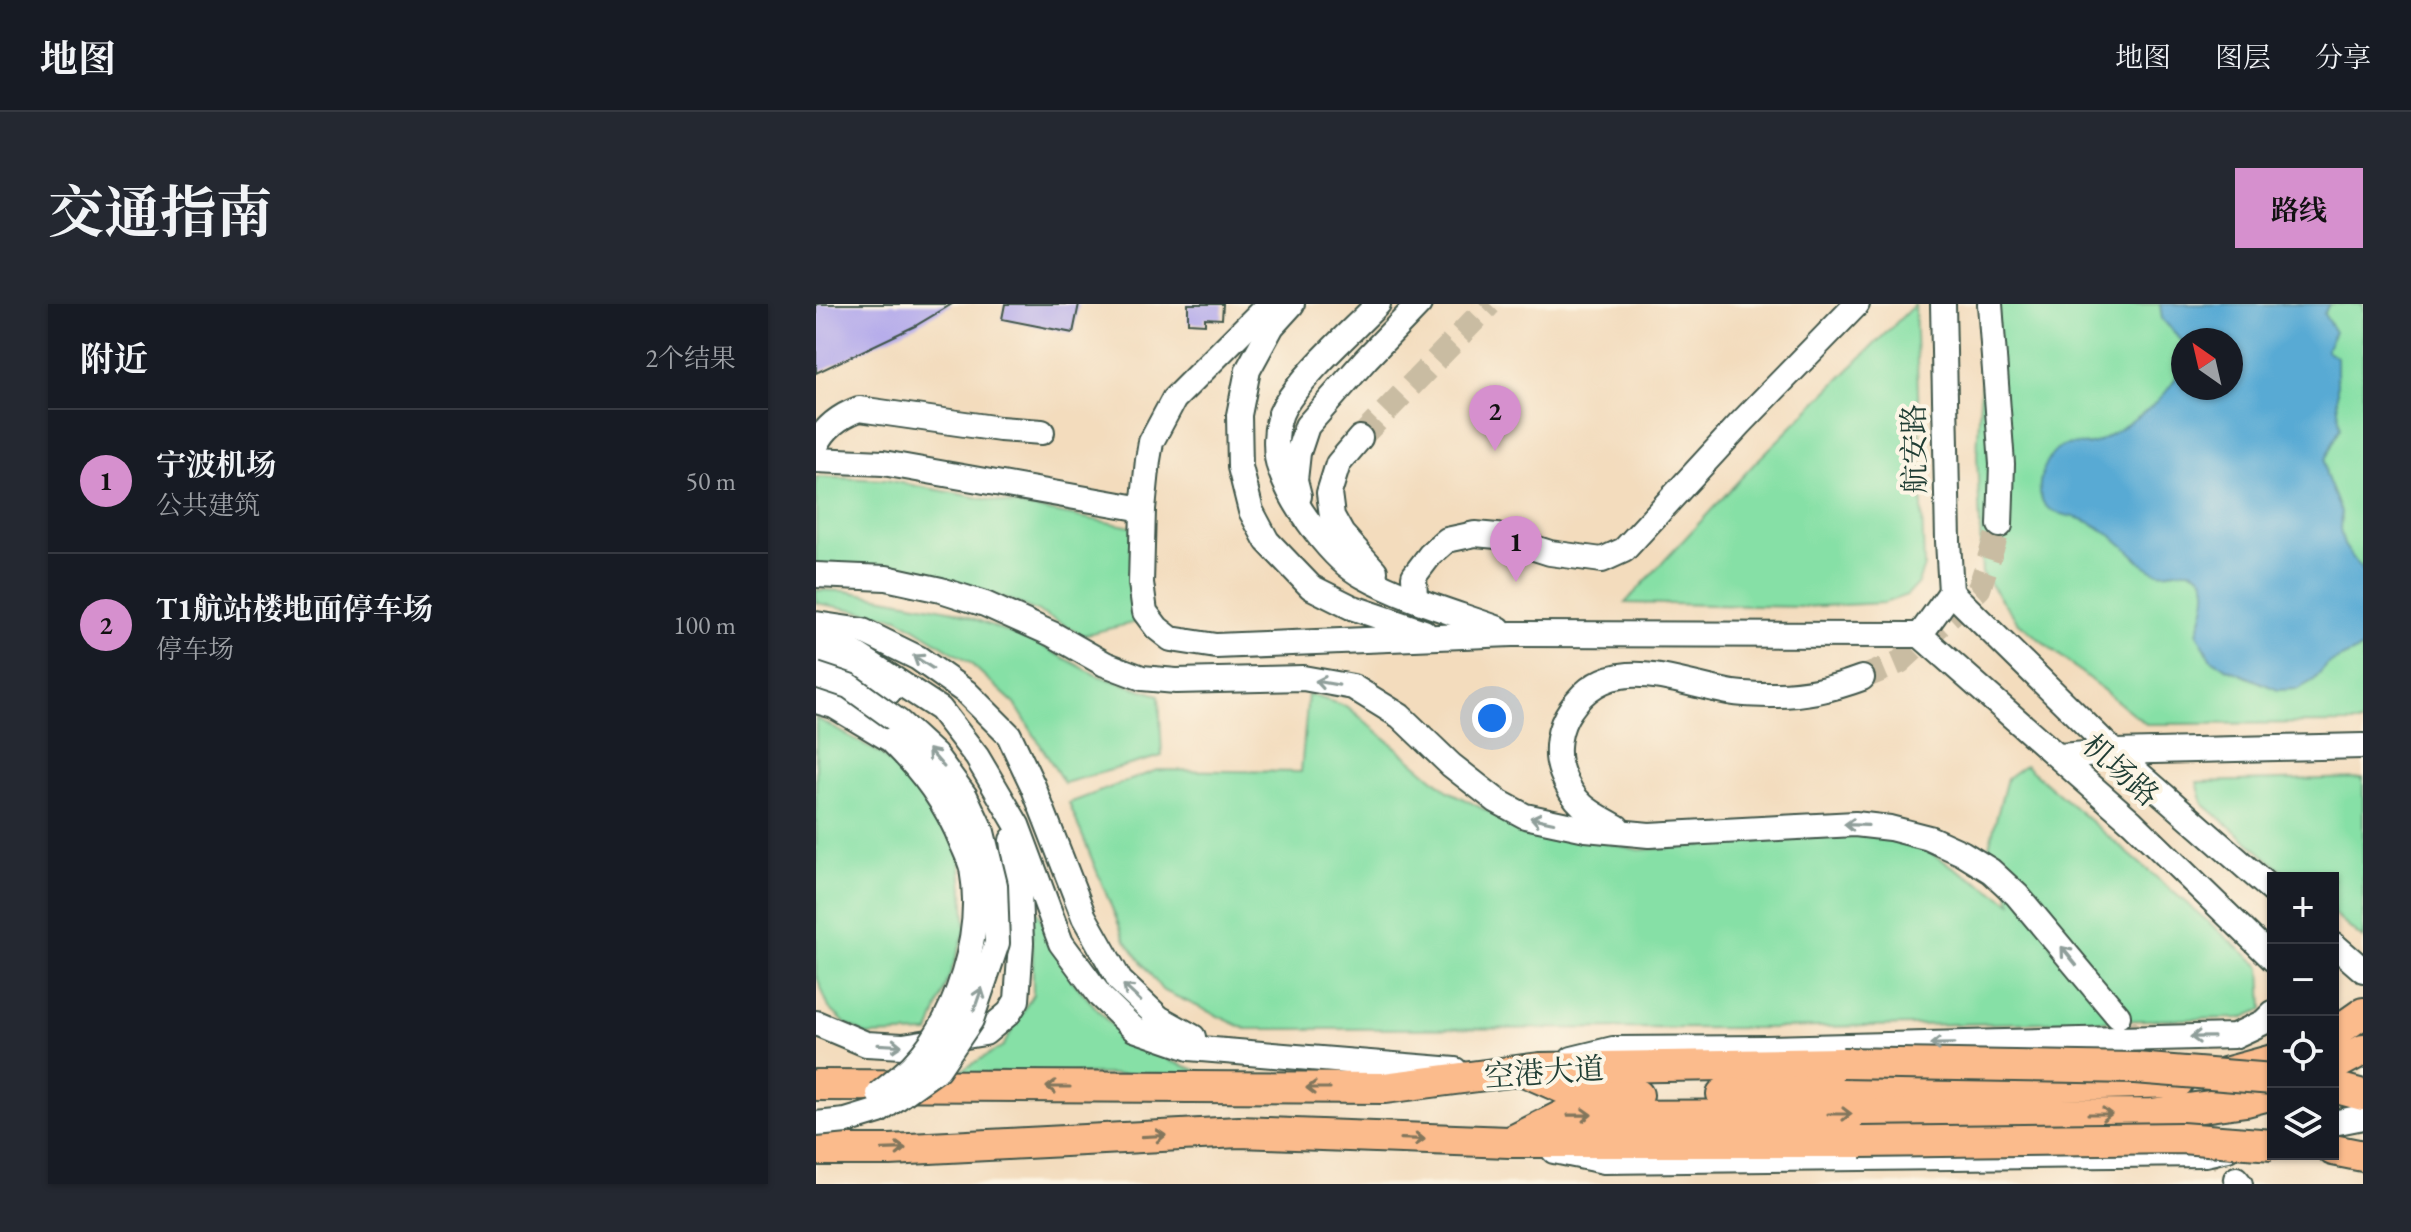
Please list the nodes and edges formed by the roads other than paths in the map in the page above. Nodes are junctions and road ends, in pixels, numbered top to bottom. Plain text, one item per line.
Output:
1 (1269, 304) edge
2 (1292, 304) edge
3 (1378, 304) edge
4 (1419, 304) edge
5 (1857, 304) edge
6 (1943, 304) edge
7 (1990, 304) edge
8 (1042, 432) dead end
9 (1360, 438) tunnel mouth
10 (816, 446) edge
11 (816, 460) edge
12 (1143, 509) junction
13 (1303, 513) junction
14 (2000, 525) tunnel mouth
15 (816, 575) edge
16 (1391, 588) junction
17 (1951, 592) junction
18 (1415, 598) junction
19 (816, 624) edge
20 (1512, 634) junction
21 (1920, 635) junction
22 (1436, 636) junction
23 (816, 643) edge
24 (816, 662) edge
25 (816, 675) edge
26 (1862, 678) tunnel mouth
27 (816, 701) edge
28 (2363, 746) edge
29 (2114, 752) junction
30 (2059, 756) junction
31 (1630, 834) junction
32 (2267, 886) edge
33 (2339, 949) edge
34 (2267, 953) edge
35 (2363, 970) edge
36 (2118, 1016) tunnel mouth
37 (2270, 1016) edge
38 (816, 1023) edge
39 (2351, 1036) edge
40 (1219, 1051) junction
41 (2339, 1056) edge
42 (2267, 1062) edge
43 (1509, 1072) junction
44 (2267, 1079) edge
45 (816, 1085) edge
46 (2337, 1088) edge
47 (2363, 1095) edge
48 (2267, 1096) edge
49 (2363, 1117) edge
50 (2339, 1122) edge
51 (816, 1123) edge
52 (2267, 1139) edge
53 (1509, 1142) junction
54 (2267, 1145) edge
55 (816, 1150) edge
56 (2339, 1151) edge
57 (2363, 1156) edge

1 - 12 street
2 - 22 street
3 - 13 street
4 - 13 street
5 - 18 street
6 - 17 street, 航安路
7 - 14 street
8 - 10 street
9 - 16 street
11 - 12 street
12 - 22 street
13 - 16 street
31 -> 15 street
16 - 18 street
17 - 21 street
17 - 29 street, 机场路
18 - 20 street
40 -> 19 street
20 - 21 street
20 - 22 street
21 - 30 street, 机场路
23 - 40 street
38 -> 24 street
51 -> 25 street, bridge
26 - 31 street
27 - 51 street, bridge
28 - 29 street
29 - 30 street
29 - 32 street, 机场路
30 - 34 street, 机场路
36 -> 31 street
33 - 35 street
37 -> 43 street
39 - 41 main road
40 - 43 street
42 - 43 main road
43 - 44 main road, 空港大道, bridge
43 -> 45 main road, 空港大道
46 - 47 main road
53 -> 48 main road
49 - 50 street
52 - 53 street
53 - 54 main road, bridge
55 -> 53 main road
56 - 57 main road

